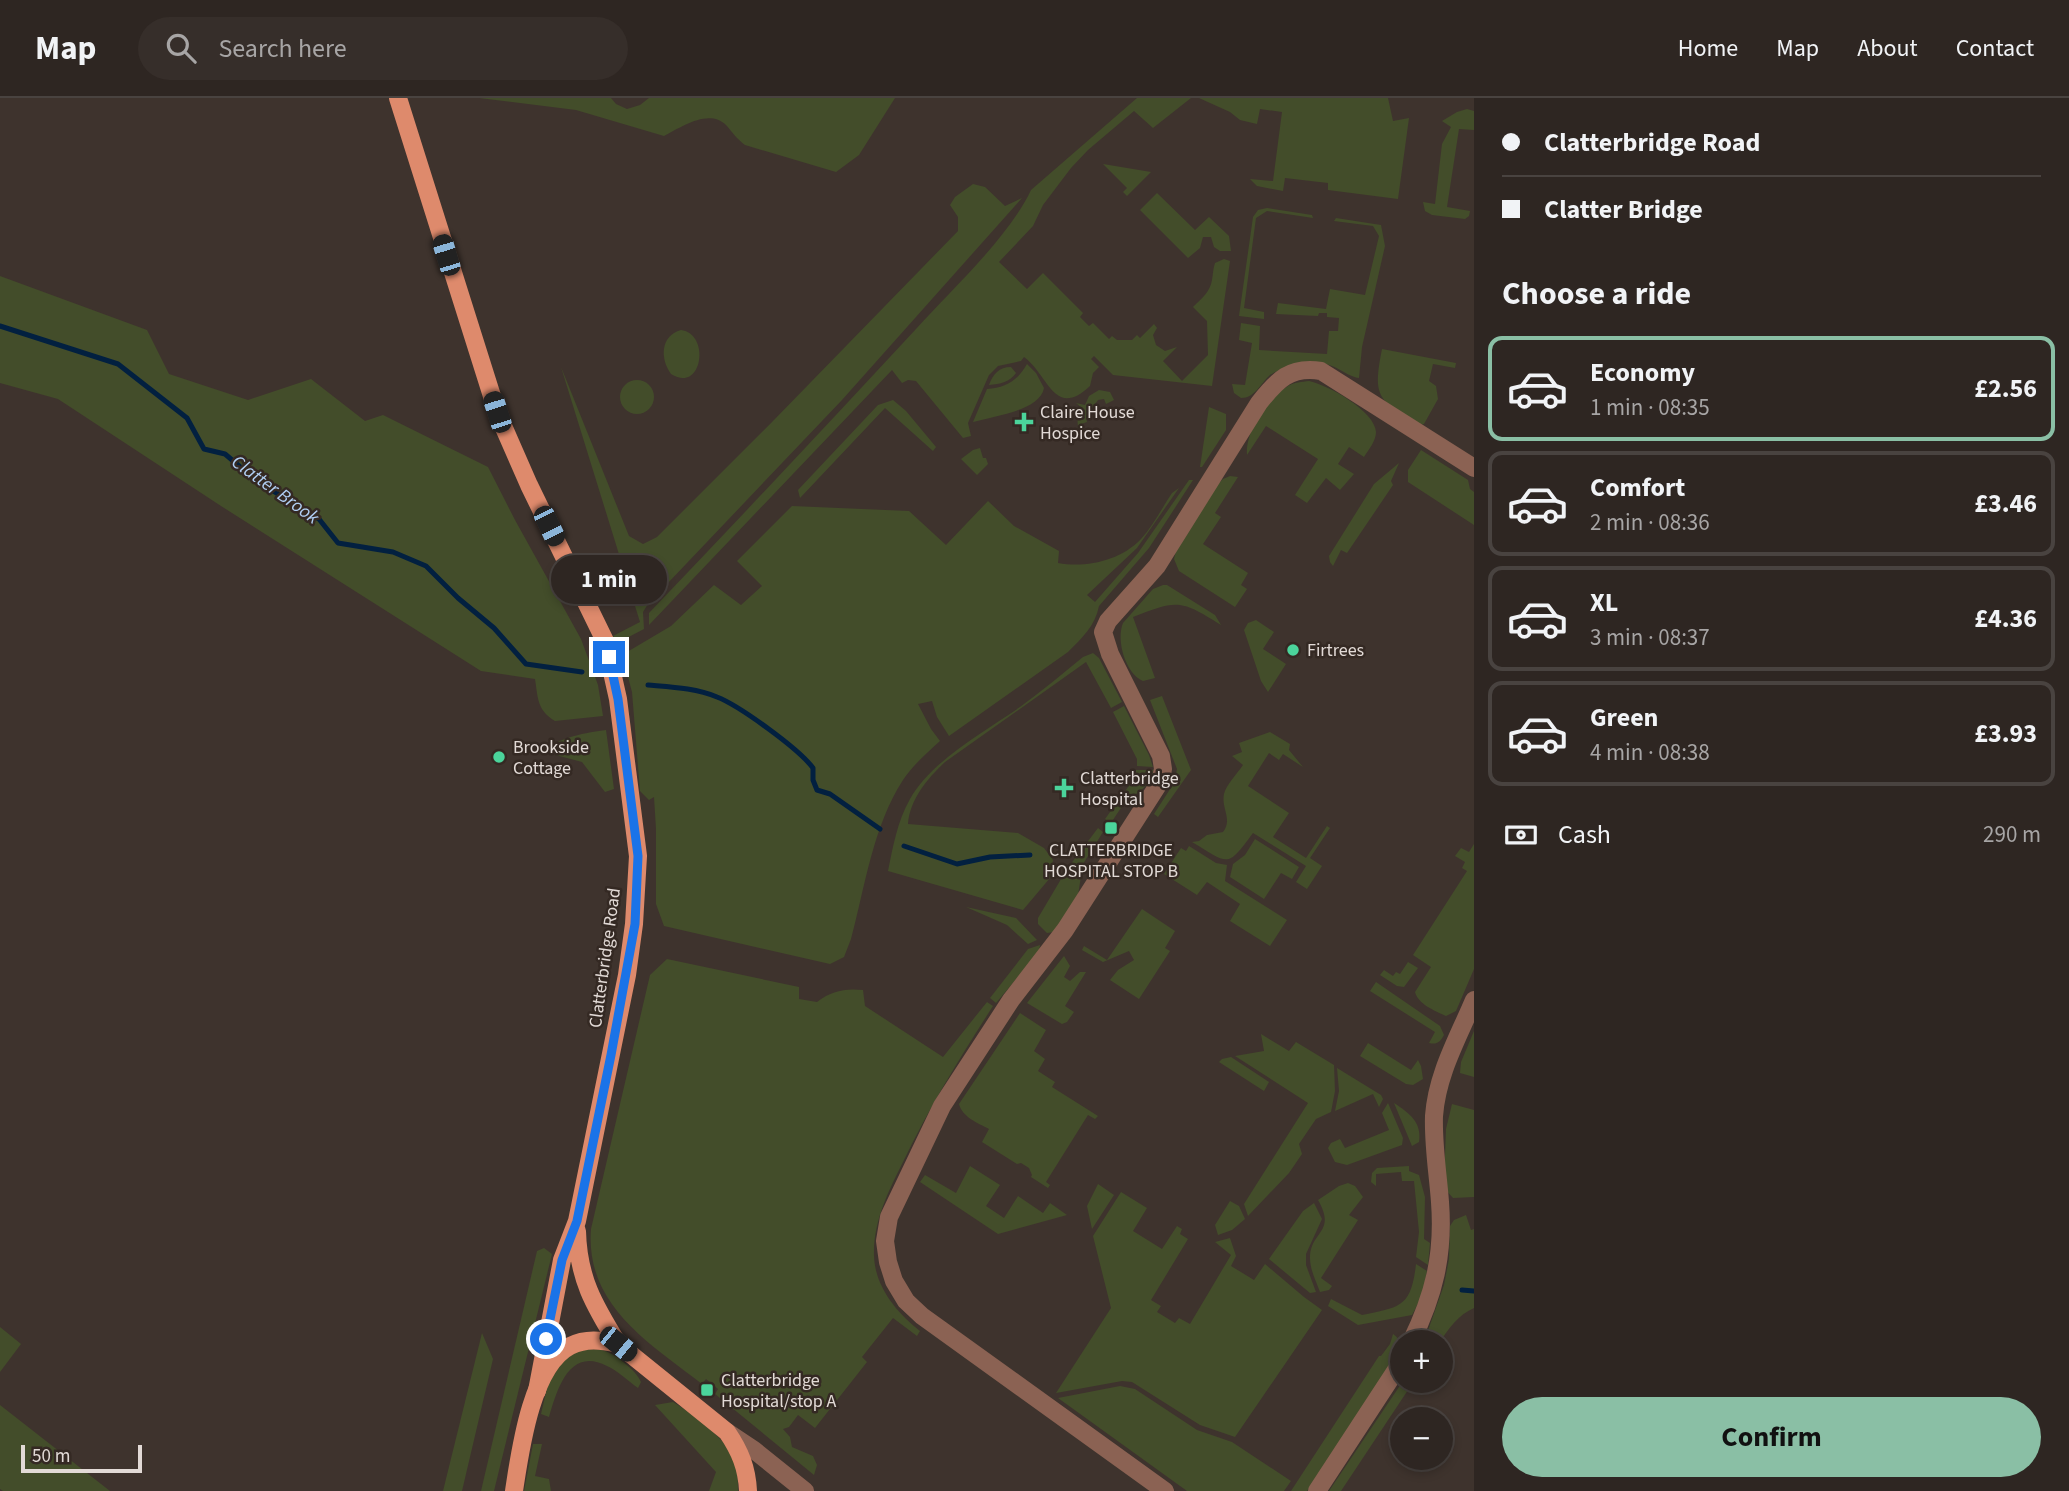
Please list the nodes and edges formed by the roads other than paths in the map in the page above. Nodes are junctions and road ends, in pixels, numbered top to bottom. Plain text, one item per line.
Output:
1 (398, 98) edge
2 (1474, 468) edge
3 (1474, 1000) edge
4 (577, 1221) junction
5 (1417, 1330) edge
6 (618, 1344) junction
7 (1390, 1379) edge
8 (537, 1391) junction
9 (727, 1432) junction
10 (514, 1491) edge
11 (748, 1491) edge
12 (805, 1491) edge
13 (1166, 1491) edge
14 (1317, 1491) edge

1 - 4 main road, Clatterbridge Road
2 - 13 street
3 - 5 street
4 - 6 main road, Clatterbridge Road
4 - 8 main road, Clatterbridge Road
6 - 8 main road
6 - 9 main road
7 - 14 street
8 - 10 main road
9 - 11 main road
9 - 12 street

